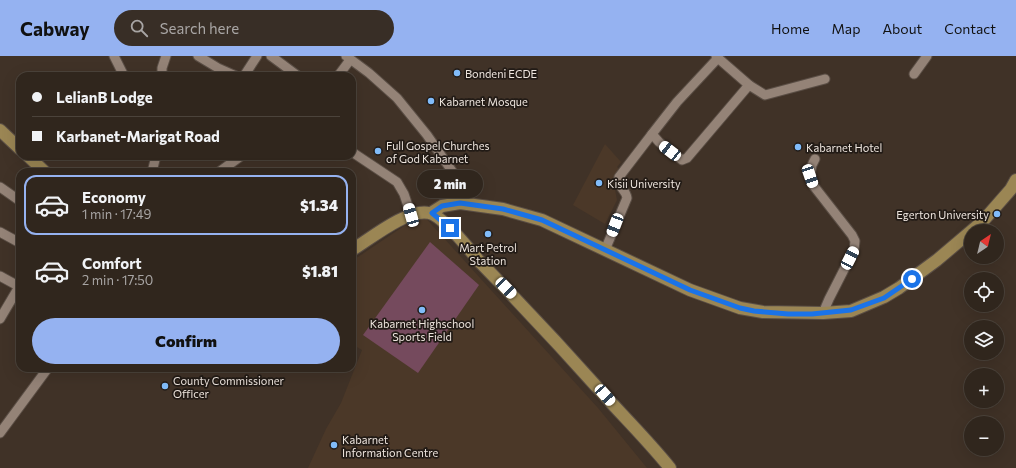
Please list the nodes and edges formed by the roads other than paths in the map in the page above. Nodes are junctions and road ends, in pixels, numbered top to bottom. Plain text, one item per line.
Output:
1 (114, 56) edge
2 (166, 56) edge
3 (198, 56) edge
4 (257, 56) edge
5 (271, 56) edge
6 (927, 56) edge
7 (717, 57) edge
8 (348, 58) edge
9 (122, 72) edge
10 (162, 72) edge
11 (227, 72) edge
12 (247, 72) edge
13 (293, 72) edge
14 (340, 72) edge
15 (914, 74) dead end
16 (825, 79) dead end
17 (749, 85) junction
18 (0, 130) edge
19 (652, 134) junction
20 (16, 145) edge
21 (356, 155) edge
22 (815, 159) dead end
23 (32, 160) edge
24 (236, 160) edge
25 (41, 168) edge
26 (224, 168) edge
27 (1016, 180) edge
28 (0, 187) edge
29 (16, 198) edge
30 (460, 203) junction
31 (432, 213) junction
32 (411, 215) junction
33 (0, 232) edge
34 (16, 240) edge
35 (356, 247) edge
36 (605, 250) junction
37 (0, 276) edge
38 (16, 284) edge
39 (16, 293) edge
40 (823, 313) junction
41 (0, 319) edge
42 (45, 372) edge
43 (0, 433) edge
44 (670, 468) edge

1 - 9 street
2 - 10 street
3 - 11 street
4 - 12 street
5 - 13 street
6 - 15 street
7 - 17 street
7 - 19 street
8 - 14 street
8 - 30 street
16 - 17 street
17 - 19 street
18 - 20 main road
19 - 36 street
21 - 32 street
22 - 40 street
23 - 25 main road
24 - 26 street
27 - 40 main road
28 - 29 street
30 - 31 main road
30 - 36 main road
31 - 32 main road
31 - 44 main road
32 - 35 main road
33 - 34 street
36 - 40 main road
37 - 38 street
39 - 41 street
42 - 43 street

